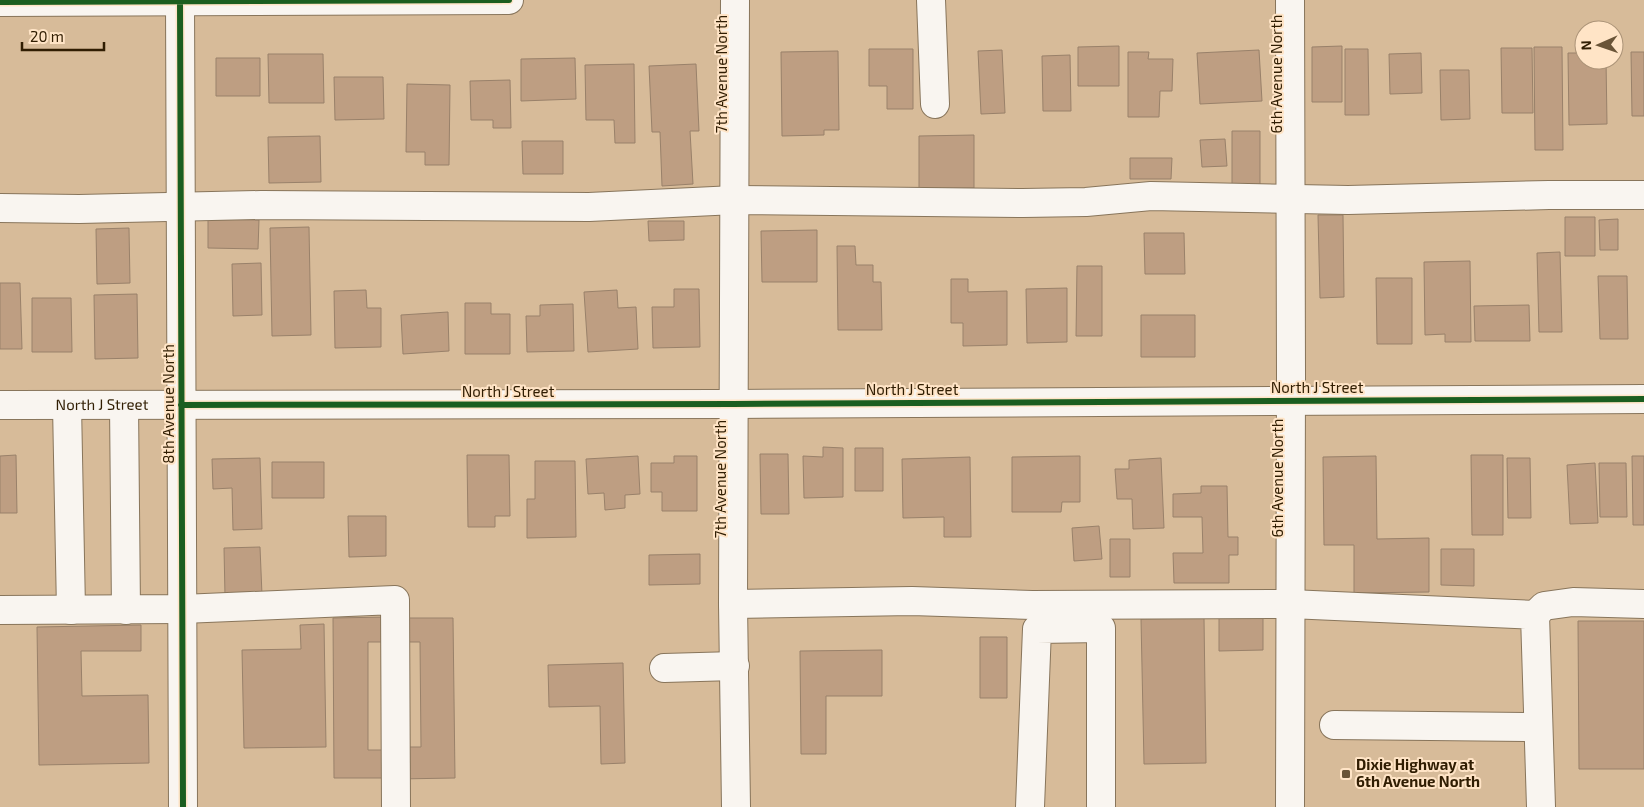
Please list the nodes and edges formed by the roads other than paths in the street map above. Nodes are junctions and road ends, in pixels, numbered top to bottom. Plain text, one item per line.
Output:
1 (282, 0) edge
2 (509, 0) edge
3 (735, 0) edge
4 (931, 0) edge
5 (1290, 0) edge
6 (180, 1) edge
7 (0, 2) edge
8 (935, 104) dead end
9 (1644, 195) edge
10 (1290, 199) junction
11 (735, 200) junction
12 (180, 206) junction
13 (0, 208) edge
14 (1644, 399) edge
15 (1291, 401) junction
16 (733, 404) junction
17 (0, 405) edge
18 (67, 405) junction
19 (124, 405) junction
20 (181, 405) junction
21 (733, 604) junction
22 (1290, 604) junction
23 (1644, 604) edge
24 (182, 609) junction
25 (0, 610) edge
26 (71, 610) junction
27 (126, 610) junction
28 (1535, 615) junction
29 (735, 666) junction
30 (664, 668) dead end
31 (1334, 725) dead end
32 (1538, 727) junction
33 (183, 807) edge
34 (396, 807) edge
35 (736, 807) edge
36 (1030, 807) edge
37 (1101, 807) edge
38 (1290, 807) edge
39 (1541, 807) edge

1 - 2 street
1 - 6 street
3 - 11 street, 7th Avenue North
4 - 8 street
5 - 10 street, 6th Avenue North
6 - 7 street
6 - 12 street, 8th Avenue North
9 - 10 street
10 - 11 street
10 - 15 street, 6th Avenue North
11 - 12 street
11 - 16 street, 7th Avenue North
12 - 13 street
12 - 20 street, 8th Avenue North
14 - 15 street, North J Street
15 - 16 street, North J Street
15 - 22 street, 6th Avenue North
16 - 20 street, North J Street
16 - 21 street, 7th Avenue North
17 - 18 street, North J Street
18 - 19 street, North J Street
18 - 26 street
19 - 20 street, North J Street
19 - 27 street
20 - 24 street, 8th Avenue North
21 - 22 street
21 - 29 street, 7th Avenue North
22 - 28 street
22 - 38 street, 6th Avenue North
23 - 28 street
24 - 27 street
24 - 33 street, 8th Avenue North
24 - 34 street
25 - 26 street
26 - 27 street
28 - 32 street
29 - 30 street
29 - 35 street, 7th Avenue North
31 - 32 street
32 - 39 street
36 - 37 street

